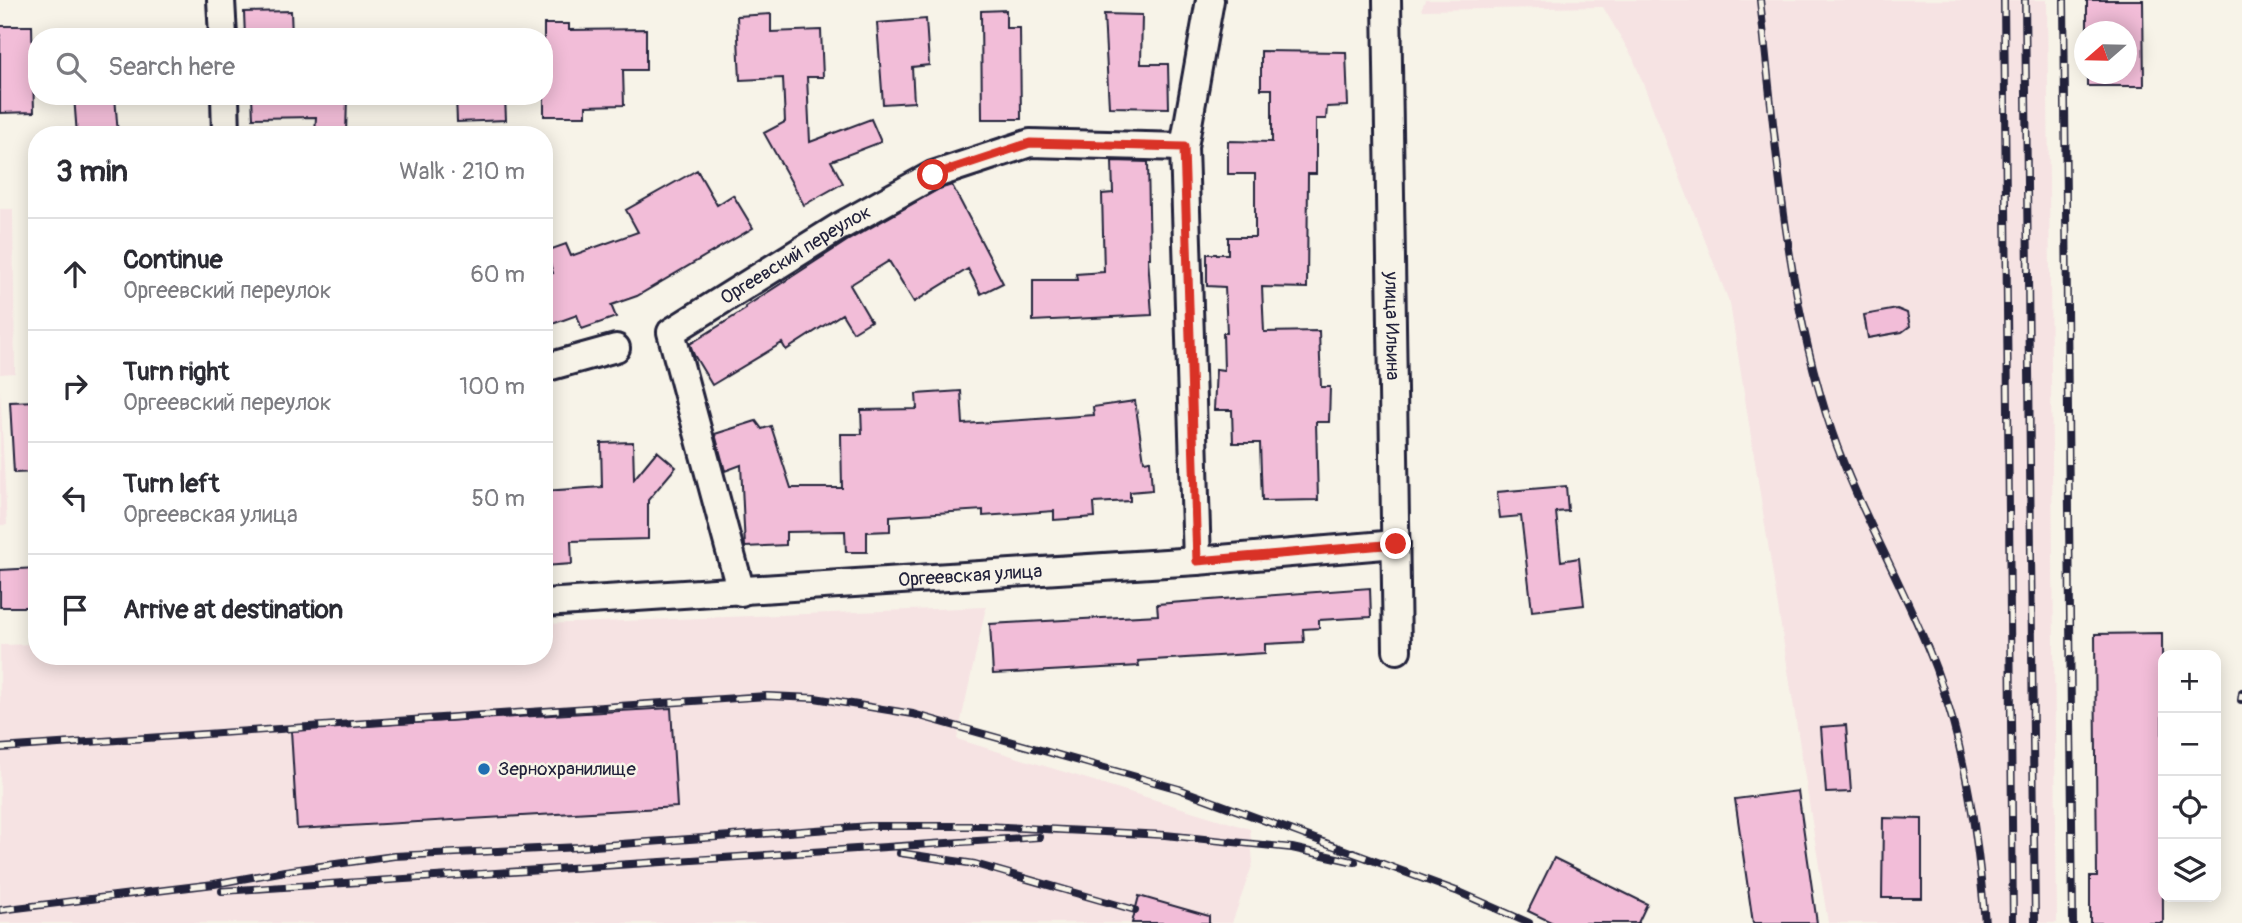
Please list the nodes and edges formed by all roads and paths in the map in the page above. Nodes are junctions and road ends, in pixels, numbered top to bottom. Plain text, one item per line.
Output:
1 (221, 0) edge
2 (1210, 0) edge
3 (1387, 0) edge
4 (223, 28) edge
5 (225, 105) edge
6 (226, 126) edge
7 (1184, 147) junction
8 (616, 348) dead end
9 (553, 366) edge
10 (1396, 544) junction
11 (1197, 561) junction
12 (741, 592) junction
13 (553, 602) edge
14 (1396, 650) dead end

1 - 4 street
2 - 7 street
3 - 10 street, улица Ильина
5 - 6 street
7 - 11 street
7 - 12 street, Оргеевский переулок
8 - 9 street
10 - 11 street, Оргеевская улица
10 - 14 street, улица Ильина
11 - 12 street, Оргеевская улица
12 - 13 street, Оргеевская улица

